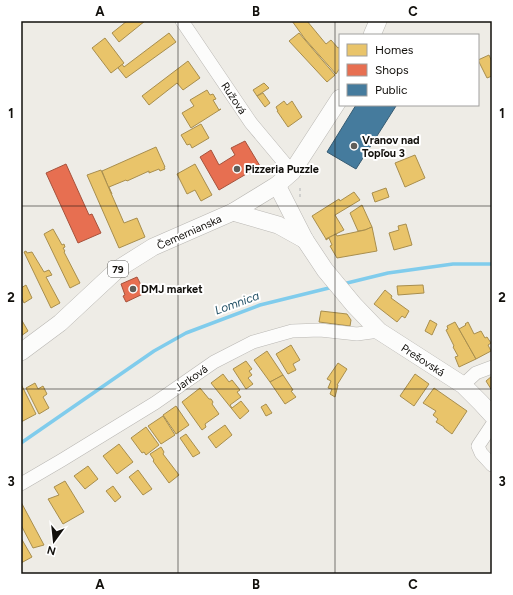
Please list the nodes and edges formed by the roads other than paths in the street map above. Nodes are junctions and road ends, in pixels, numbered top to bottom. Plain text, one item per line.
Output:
1 (182, 21) edge
2 (339, 100) edge
3 (296, 178) junction
4 (277, 185) junction
5 (233, 212) junction
6 (305, 240) junction
7 (379, 330) junction
8 (21, 352) edge
9 (492, 367) edge
10 (463, 385) junction
11 (492, 415) edge
12 (492, 425) edge
13 (492, 465) edge
14 (21, 484) edge

1 - 3 street, Ružová
2 - 3 main road, Čemernianska / 79
3 - 4 main road, Čemernianska / 79
4 - 5 main road, Čemernianska / 79
4 - 6 main road, Prešovská
5 - 6 main road
5 - 8 main road, Čemernianska / 79
6 - 7 main road, Prešovská
7 - 10 main road, Prešovská
7 - 14 street, Jarková
9 - 10 street
10 - 11 main road, Prešovská
12 - 13 street

